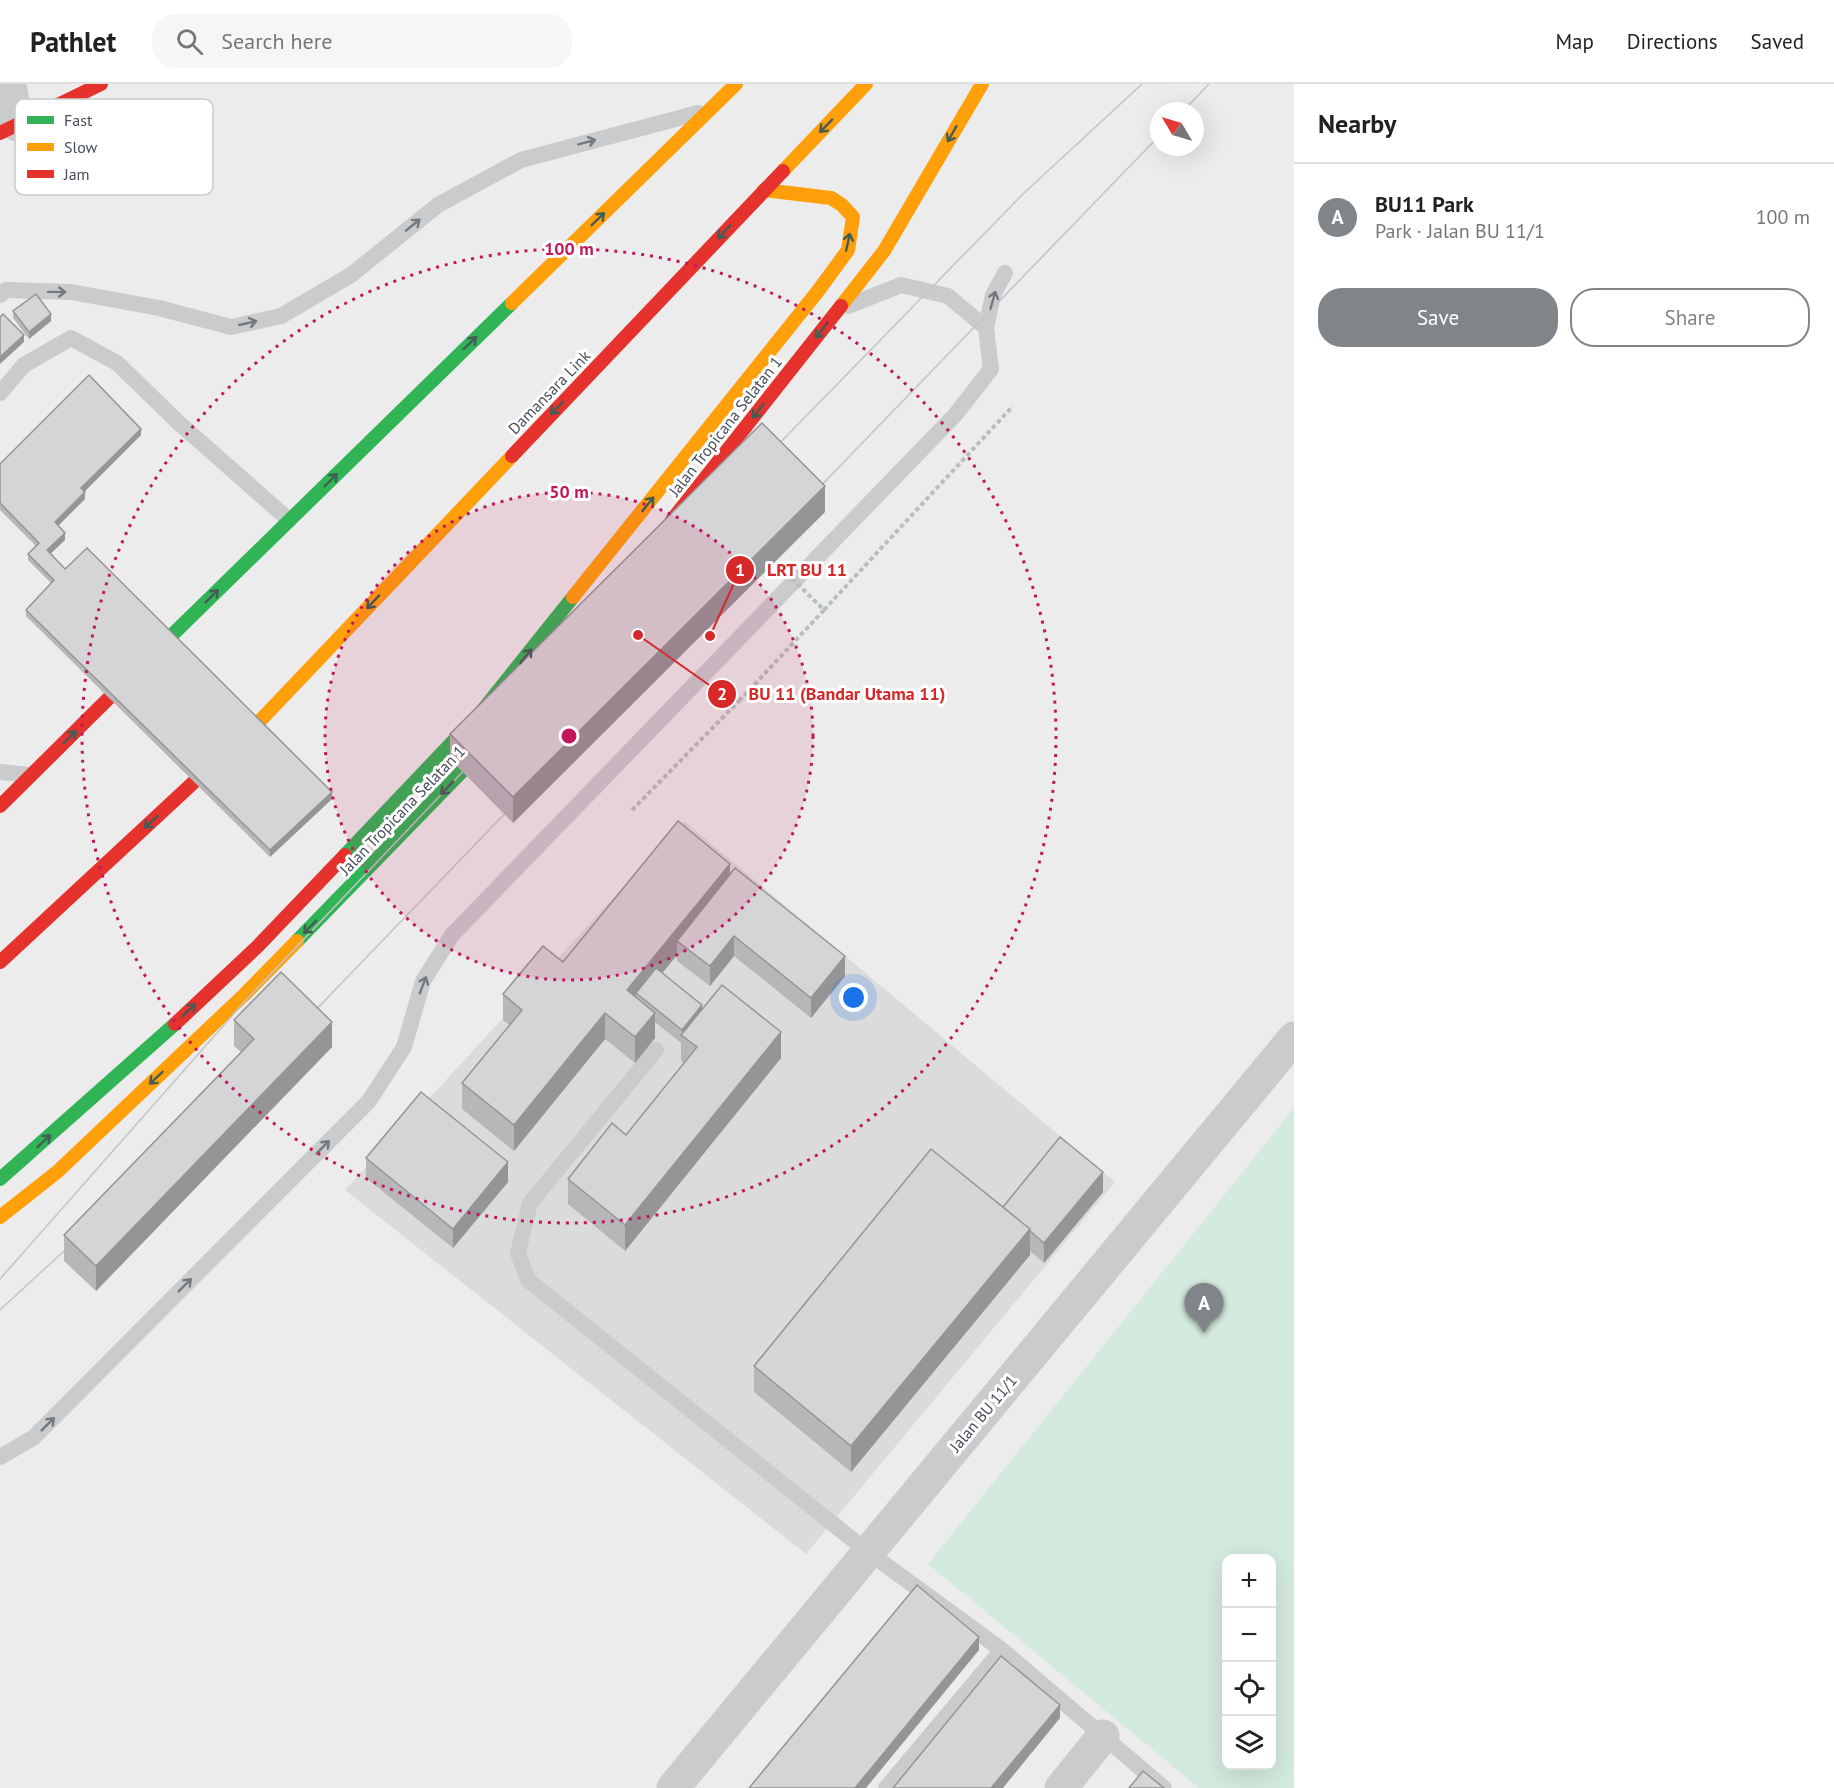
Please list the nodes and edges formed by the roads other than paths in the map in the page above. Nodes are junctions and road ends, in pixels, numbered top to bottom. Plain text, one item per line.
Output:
1 (10, 84) edge
2 (101, 84) edge
3 (736, 84) edge
4 (866, 84) edge
5 (982, 84) edge
6 (70, 99) edge
7 (709, 110) junction
8 (8, 129) edge
9 (764, 190) junction
10 (1005, 273) dead end
11 (0, 295) edge
12 (837, 311) junction
13 (986, 328) junction
14 (0, 393) edge
15 (289, 520) junction
16 (666, 527) edge
17 (170, 637) edge
18 (109, 698) edge
19 (257, 724) edge
20 (502, 725) edge
21 (0, 772) edge
22 (30, 775) junction
23 (194, 782) edge
24 (0, 806) edge
25 (0, 962) edge
26 (1294, 1038) edge
27 (657, 1050) dead end
28 (0, 1179) edge
29 (0, 1217) edge
30 (0, 1457) edge
31 (868, 1552) junction
32 (1002, 1650) junction
33 (1103, 1736) junction
34 (673, 1788) edge
35 (886, 1788) edge
36 (1061, 1788) edge
37 (1164, 1788) edge

1 - 8 street
2 - 6 main road
3 - 7 main road
4 -> 9 main road, Damansara Link
5 -> 12 main road, Jalan Tropicana Selatan 1
11 -> 7 lane
15 -> 7 main road
9 -> 19 main road, Damansara Link
28 -> 9 main road, Jalan Tropicana Selatan 1
13 -> 10 lane
12 - 13 lane
12 -> 16 main road, Jalan Tropicana Selatan 1
30 -> 13 lane
14 - 15 lane
17 -> 15 main road
22 -> 18 main road
20 -> 29 main road, Jalan Tropicana Selatan 1
21 - 22 lane
22 - 24 main road
23 -> 25 main road
26 - 31 street, Jalan BU 11/1
27 - 31 lane
31 - 32 lane
31 - 34 street, Jalan BU 11/1
32 - 33 lane
32 - 35 lane
33 - 36 street
33 - 37 lane

